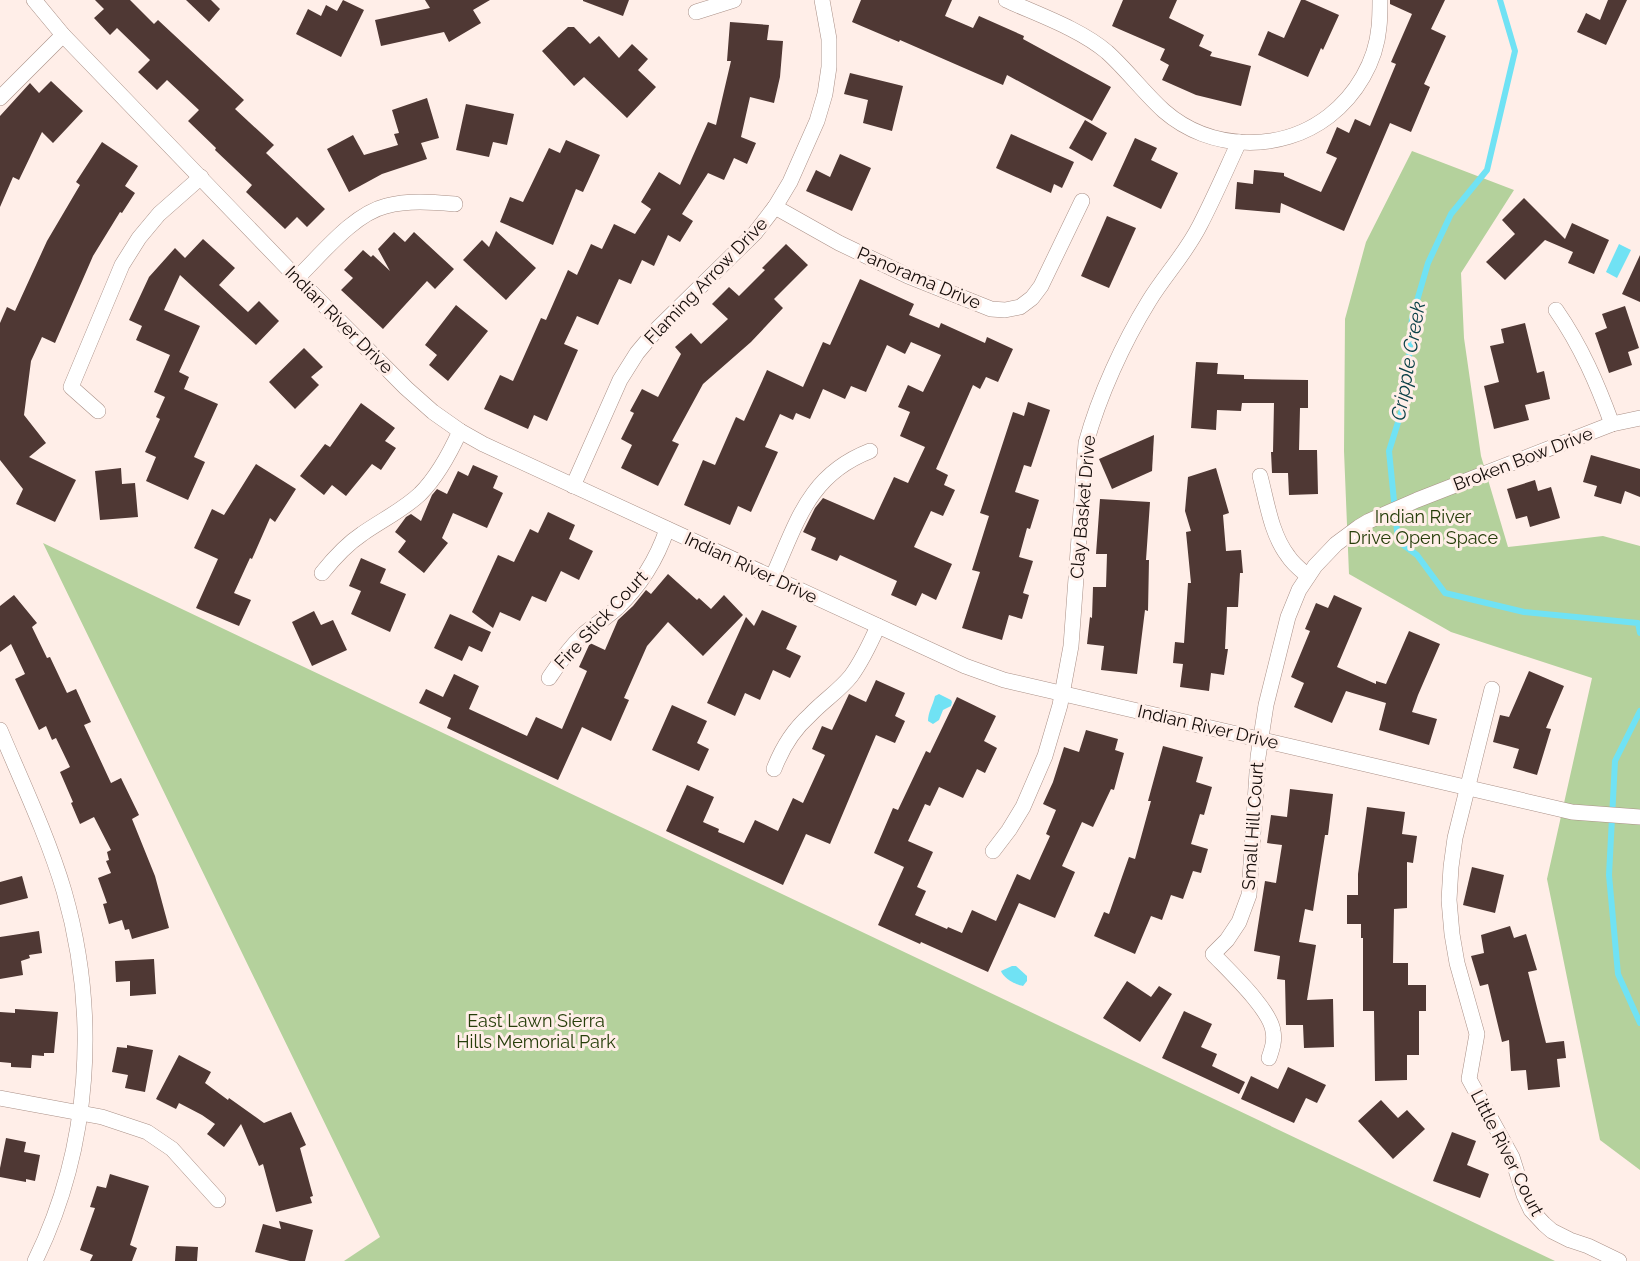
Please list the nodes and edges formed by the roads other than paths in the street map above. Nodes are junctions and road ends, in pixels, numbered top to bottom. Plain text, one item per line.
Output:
1 (34, 0) edge
2 (734, 0) edge
3 (822, 0) edge
4 (1006, 0) edge
5 (1380, 0) edge
6 (696, 12) dead end
7 (63, 35) junction
8 (0, 98) edge
9 (1239, 142) junction
10 (201, 177) junction
11 (1082, 201) dead end
12 (455, 204) dead end
13 (775, 207) junction
14 (297, 278) junction
15 (1556, 310) dead end
16 (98, 411) dead end
17 (1640, 418) edge
18 (1612, 424) junction
19 (460, 431) junction
20 (870, 451) dead end
21 (1260, 476) dead end
22 (573, 486) junction
23 (667, 529) junction
24 (322, 573) dead end
25 (1308, 576) junction
26 (772, 578) junction
27 (878, 626) junction
28 (549, 678) dead end
29 (1492, 689) dead end
30 (1063, 693) junction
31 (0, 730) edge
32 (1260, 739) junction
33 (774, 769) dead end
34 (1467, 788) junction
35 (1640, 817) edge
36 (993, 851) dead end
37 (1269, 1059) dead end
38 (0, 1098) edge
39 (80, 1113) junction
40 (218, 1200) dead end
41 (35, 1261) edge
42 (1619, 1261) edge

1 - 7 street, Indian River Drive
2 - 6 street
3 - 13 street, Flaming Arrow Drive
4 - 9 street
5 - 9 street
7 - 8 street
7 - 10 street, Indian River Drive
9 - 30 street, Clay Basket Drive
10 - 14 street, Indian River Drive
10 - 16 street
11 - 13 street, Panorama Drive
12 - 14 street
13 - 22 street, Flaming Arrow Drive
14 - 19 street, Indian River Drive
15 - 18 street
17 - 18 street, Broken Bow Drive
18 - 25 street, Broken Bow Drive
19 - 22 street, Indian River Drive
19 - 24 street
20 - 26 street
21 - 25 street
22 - 23 street, Indian River Drive
23 - 26 street, Indian River Drive
23 - 28 street, Fire Stick Court
25 - 32 street, Broken Bow Drive
26 - 27 street, Indian River Drive
27 - 30 street, Indian River Drive
27 - 33 street
29 - 34 street, Little River Court
30 - 32 street, Indian River Drive
30 - 36 street, Clay Basket Drive
31 - 39 street
32 - 34 street, Indian River Drive
32 - 37 street, Small Hill Court
34 - 35 street, Indian River Drive
34 - 42 street, Little River Court
38 - 39 street
39 - 40 street
39 - 41 street

